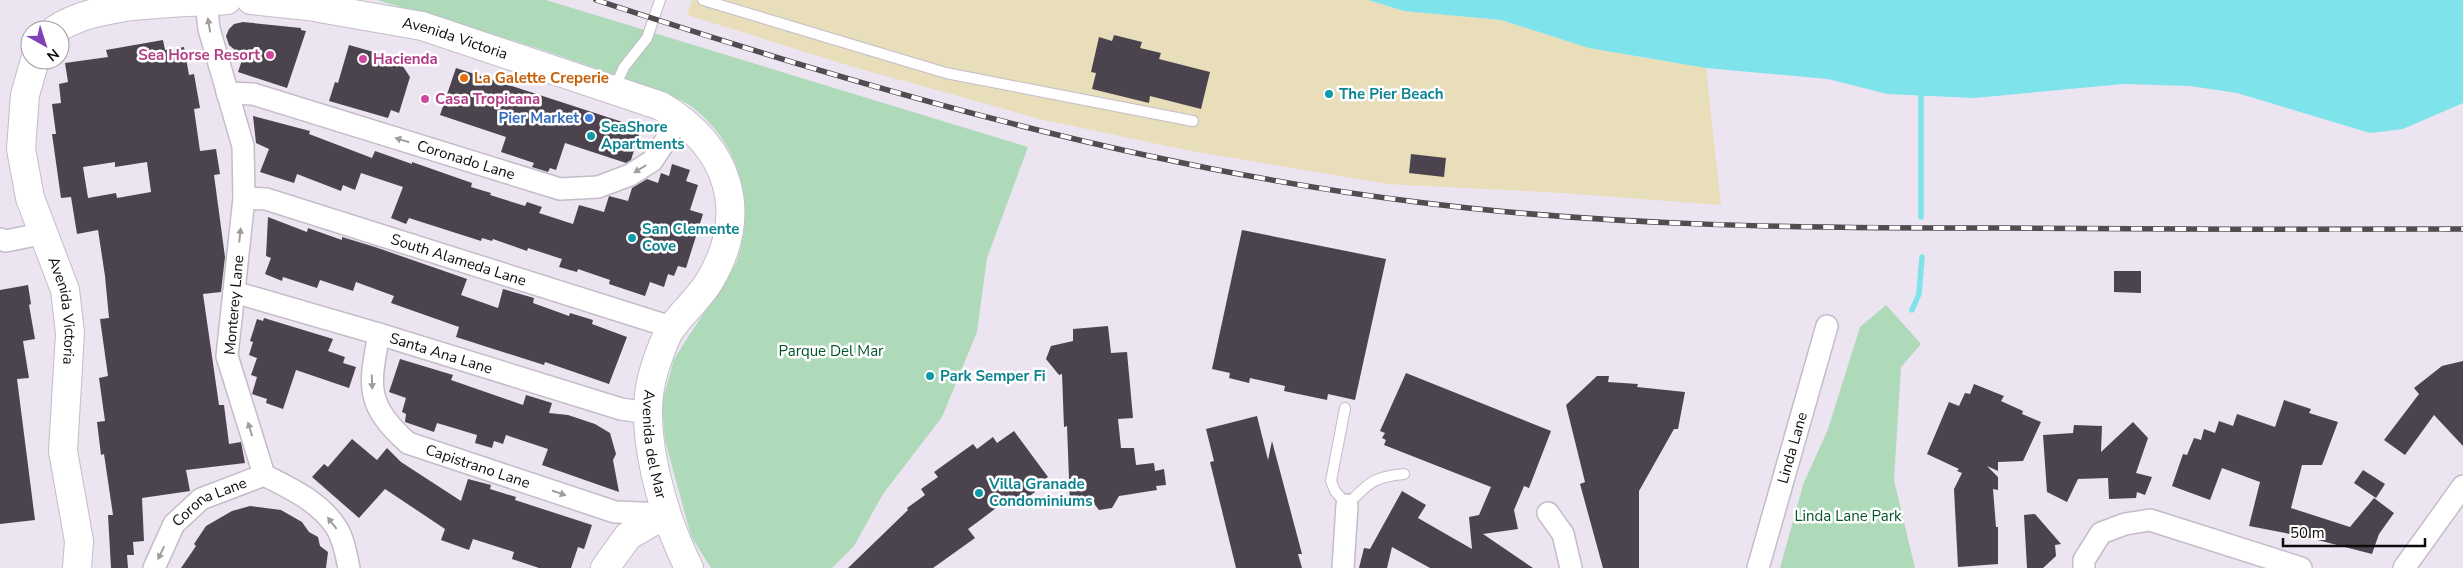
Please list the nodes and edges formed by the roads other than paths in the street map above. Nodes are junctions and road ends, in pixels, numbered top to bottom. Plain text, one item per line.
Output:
1 (251, 0) edge
2 (660, 0) edge
3 (703, 0) edge
4 (217, 1) edge
5 (69, 20) edge
6 (32, 70) edge
7 (614, 90) junction
8 (227, 93) junction
9 (677, 116) junction
10 (1193, 121) dead end
11 (244, 198) junction
12 (45, 233) junction
13 (0, 238) edge
14 (234, 292) junction
15 (1827, 326) dead end
16 (671, 327) junction
17 (379, 334) junction
18 (1346, 408) dead end
19 (648, 412) junction
20 (1404, 474) dead end
21 (264, 475) junction
22 (2463, 486) edge
23 (1347, 505) junction
24 (1548, 513) dead end
25 (666, 514) junction
26 (77, 568) edge
27 (154, 568) edge
28 (349, 568) edge
29 (606, 568) edge
30 (689, 568) edge
31 (1343, 568) edge
32 (1571, 568) edge
33 (1758, 568) edge
34 (2084, 568) edge
35 (2301, 568) edge
36 (2404, 568) edge

1 - 7 main road, Avenida Victoria
2 - 7 lane
3 - 10 lane
4 - 5 main road
8 -> 4 street, Monterey Lane
6 - 12 main road, Avenida Victoria
7 - 9 main road, Avenida Victoria
9 -> 8 street, Coronado Lane
8 - 11 street, Monterey Lane
9 - 16 main road, Avenida del Mar
14 -> 11 street, Monterey Lane
11 - 16 street, South Alameda Lane
12 - 13 street
12 - 26 main road, Avenida Victoria
14 - 17 street, Santa Ana Lane
21 -> 14 street, Monterey Lane
15 - 33 street, Linda Lane
16 - 19 main road, Avenida del Mar
17 - 19 street, Santa Ana Lane
17 -> 25 street, Capistrano Lane
18 - 23 lane
19 - 25 main road, Avenida del Mar
20 - 23 lane
21 -> 27 street, Corona Lane
28 -> 21 street
22 - 36 street
23 - 31 street
24 - 32 street
25 - 29 main road
25 - 30 main road, Avenida del Mar
34 - 35 street

